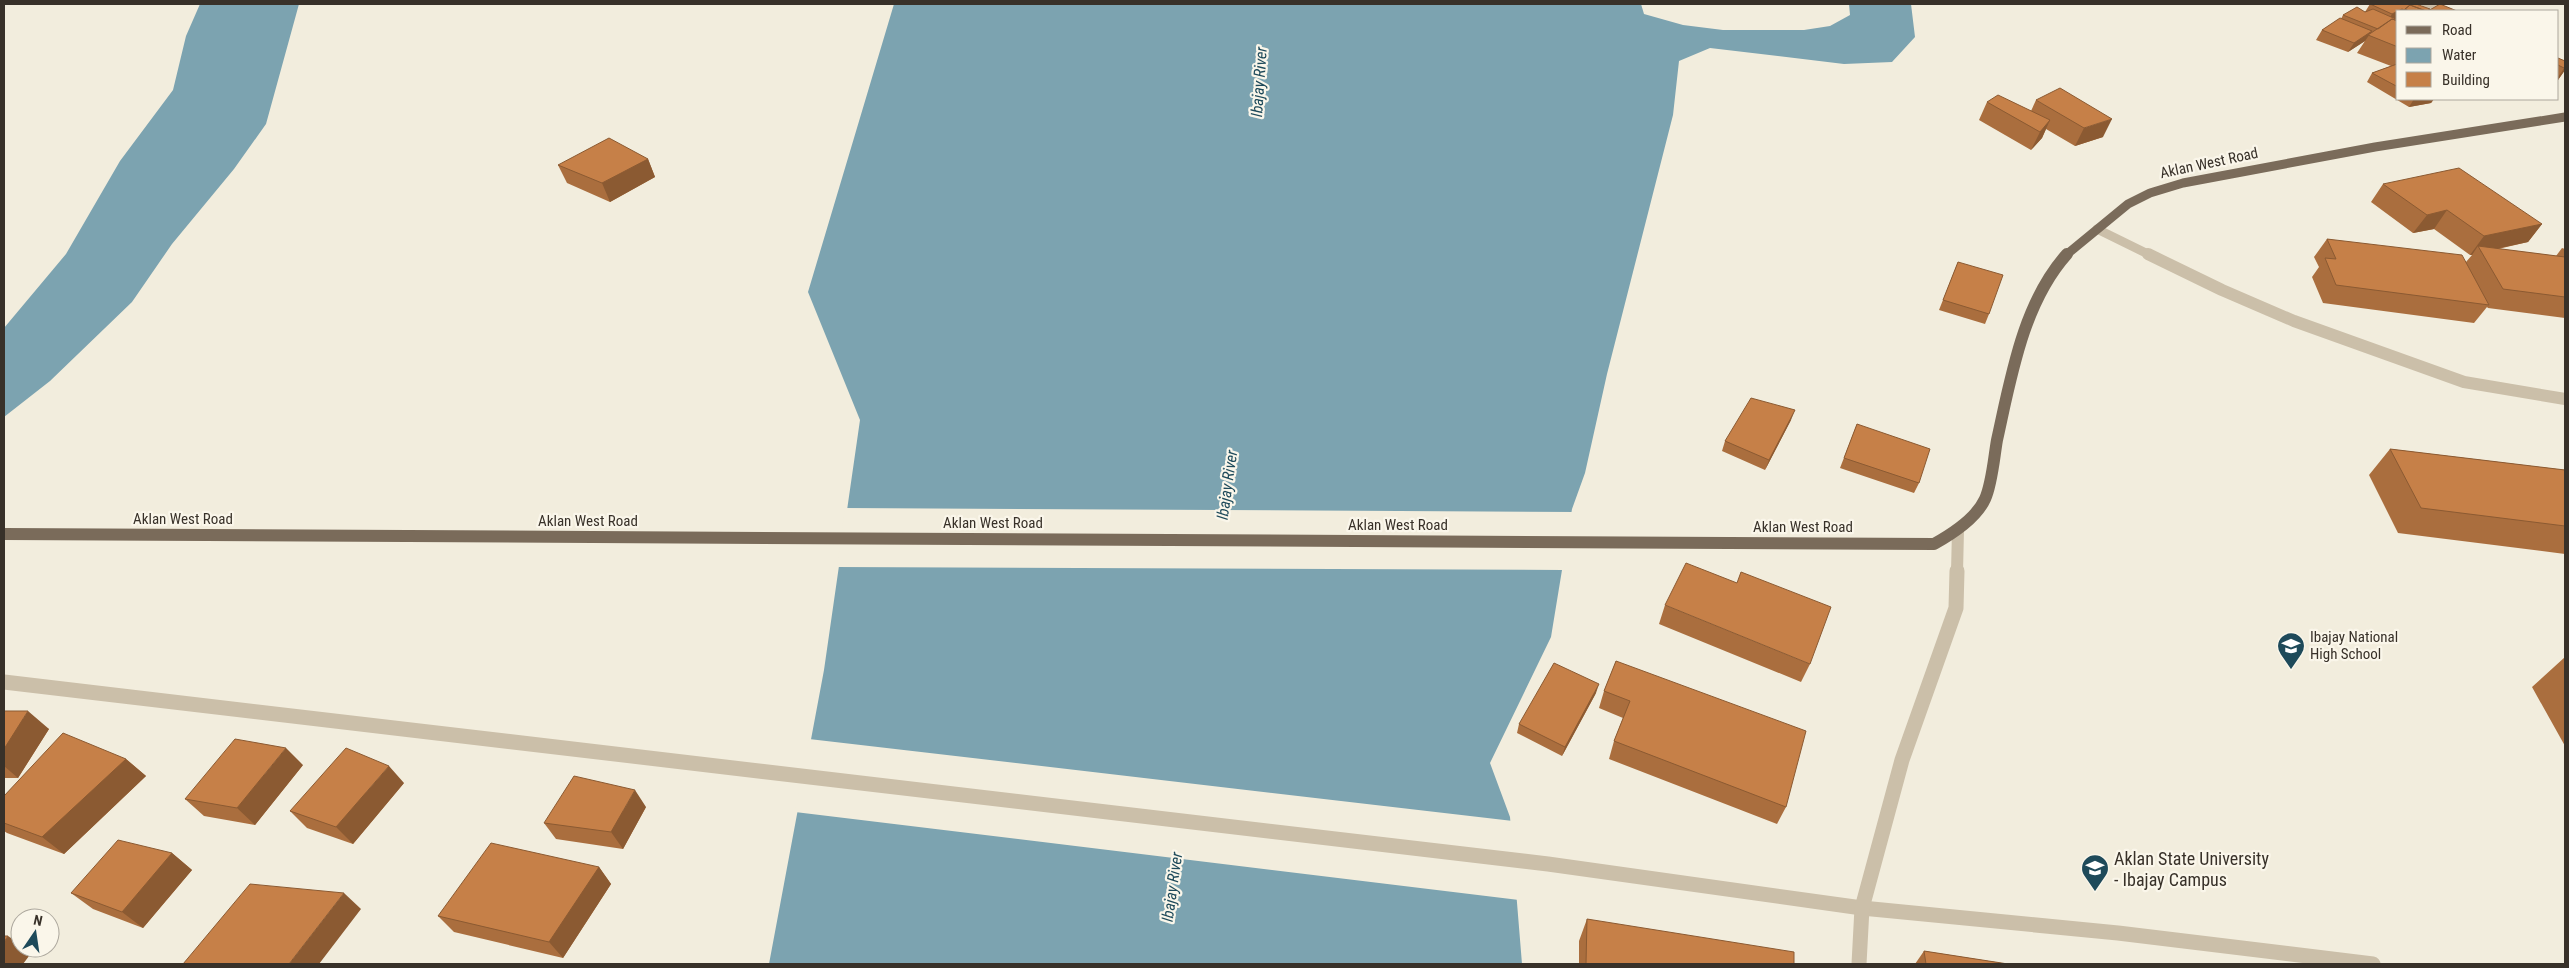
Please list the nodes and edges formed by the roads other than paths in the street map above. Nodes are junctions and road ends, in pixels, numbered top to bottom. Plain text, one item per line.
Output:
1 (2426, 4) edge
2 (2442, 10) edge
3 (2565, 117) edge
4 (2097, 229) junction
5 (2565, 399) edge
6 (1958, 530) junction
7 (4, 534) edge
8 (4, 682) edge
9 (1862, 908) junction
10 (1860, 964) edge
11 (2373, 964) edge

1 - 2 street
3 - 4 main road, Aklan West Road
4 - 5 street
4 - 6 main road, Aklan West Road
6 - 7 main road, Aklan West Road
6 - 9 street
8 - 9 street
9 - 10 street
9 - 11 street

